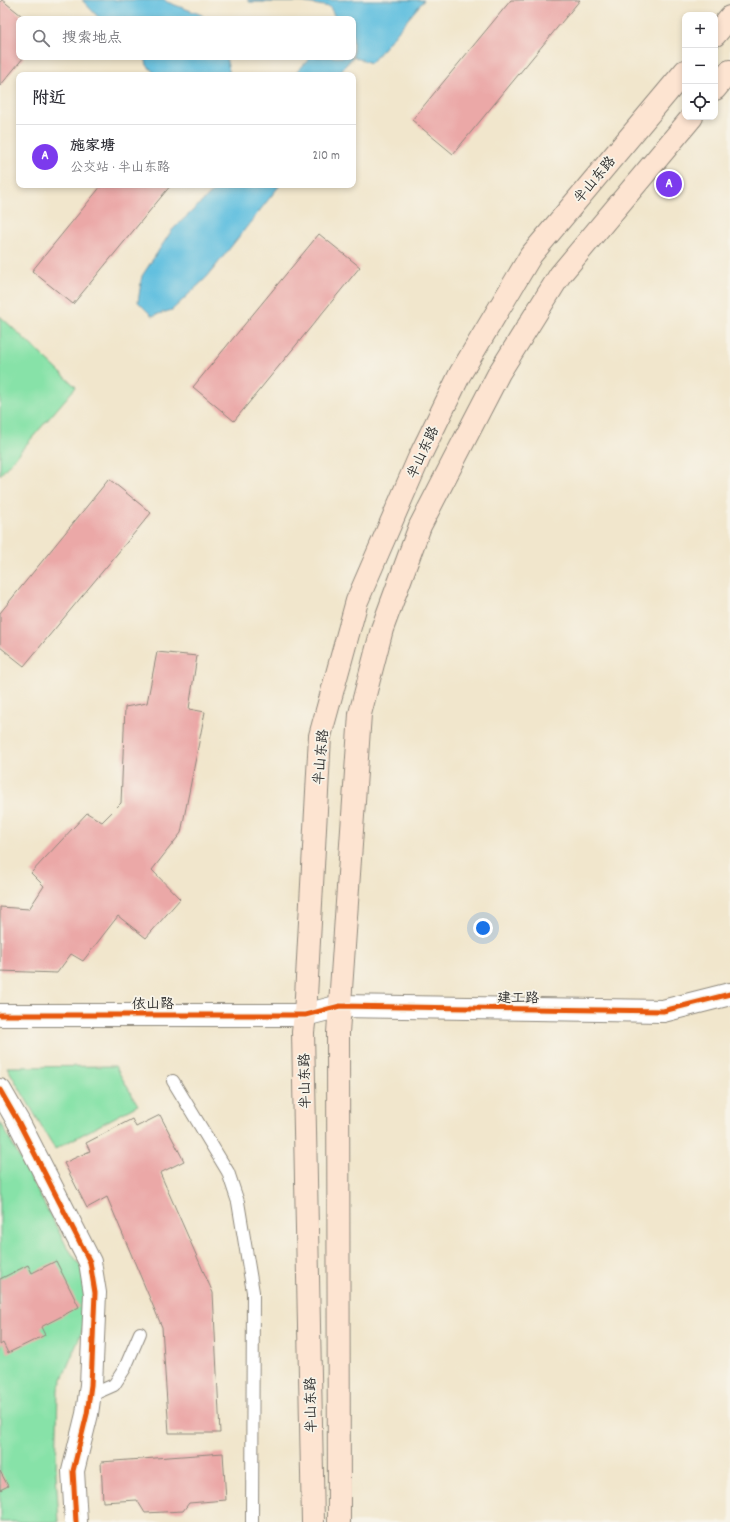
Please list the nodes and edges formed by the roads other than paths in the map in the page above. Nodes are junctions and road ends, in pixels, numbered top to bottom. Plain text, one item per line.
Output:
1 (730, 17) edge
2 (718, 31) edge
3 (730, 71) edge
4 (682, 74) edge
5 (718, 85) edge
6 (689, 120) edge
7 (730, 994) edge
8 (340, 1006) junction
9 (0, 1015) edge
10 (305, 1015) junction
11 (173, 1081) dead end
12 (0, 1090) edge
13 (140, 1333) dead end
14 (89, 1396) junction
15 (76, 1522) edge
16 (252, 1522) edge
17 (313, 1522) edge
18 (339, 1522) edge

1 - 2 main road
3 - 5 main road
4 - 10 main road, 半山东路
6 - 8 main road, 半山东路
7 - 8 street, 建工路
8 - 10 street, 建工路
8 - 18 main road, 半山东路
9 - 10 street, 依山路
10 - 17 main road, 半山东路
11 - 16 lane
12 - 14 street
13 - 14 lane
14 - 15 street

